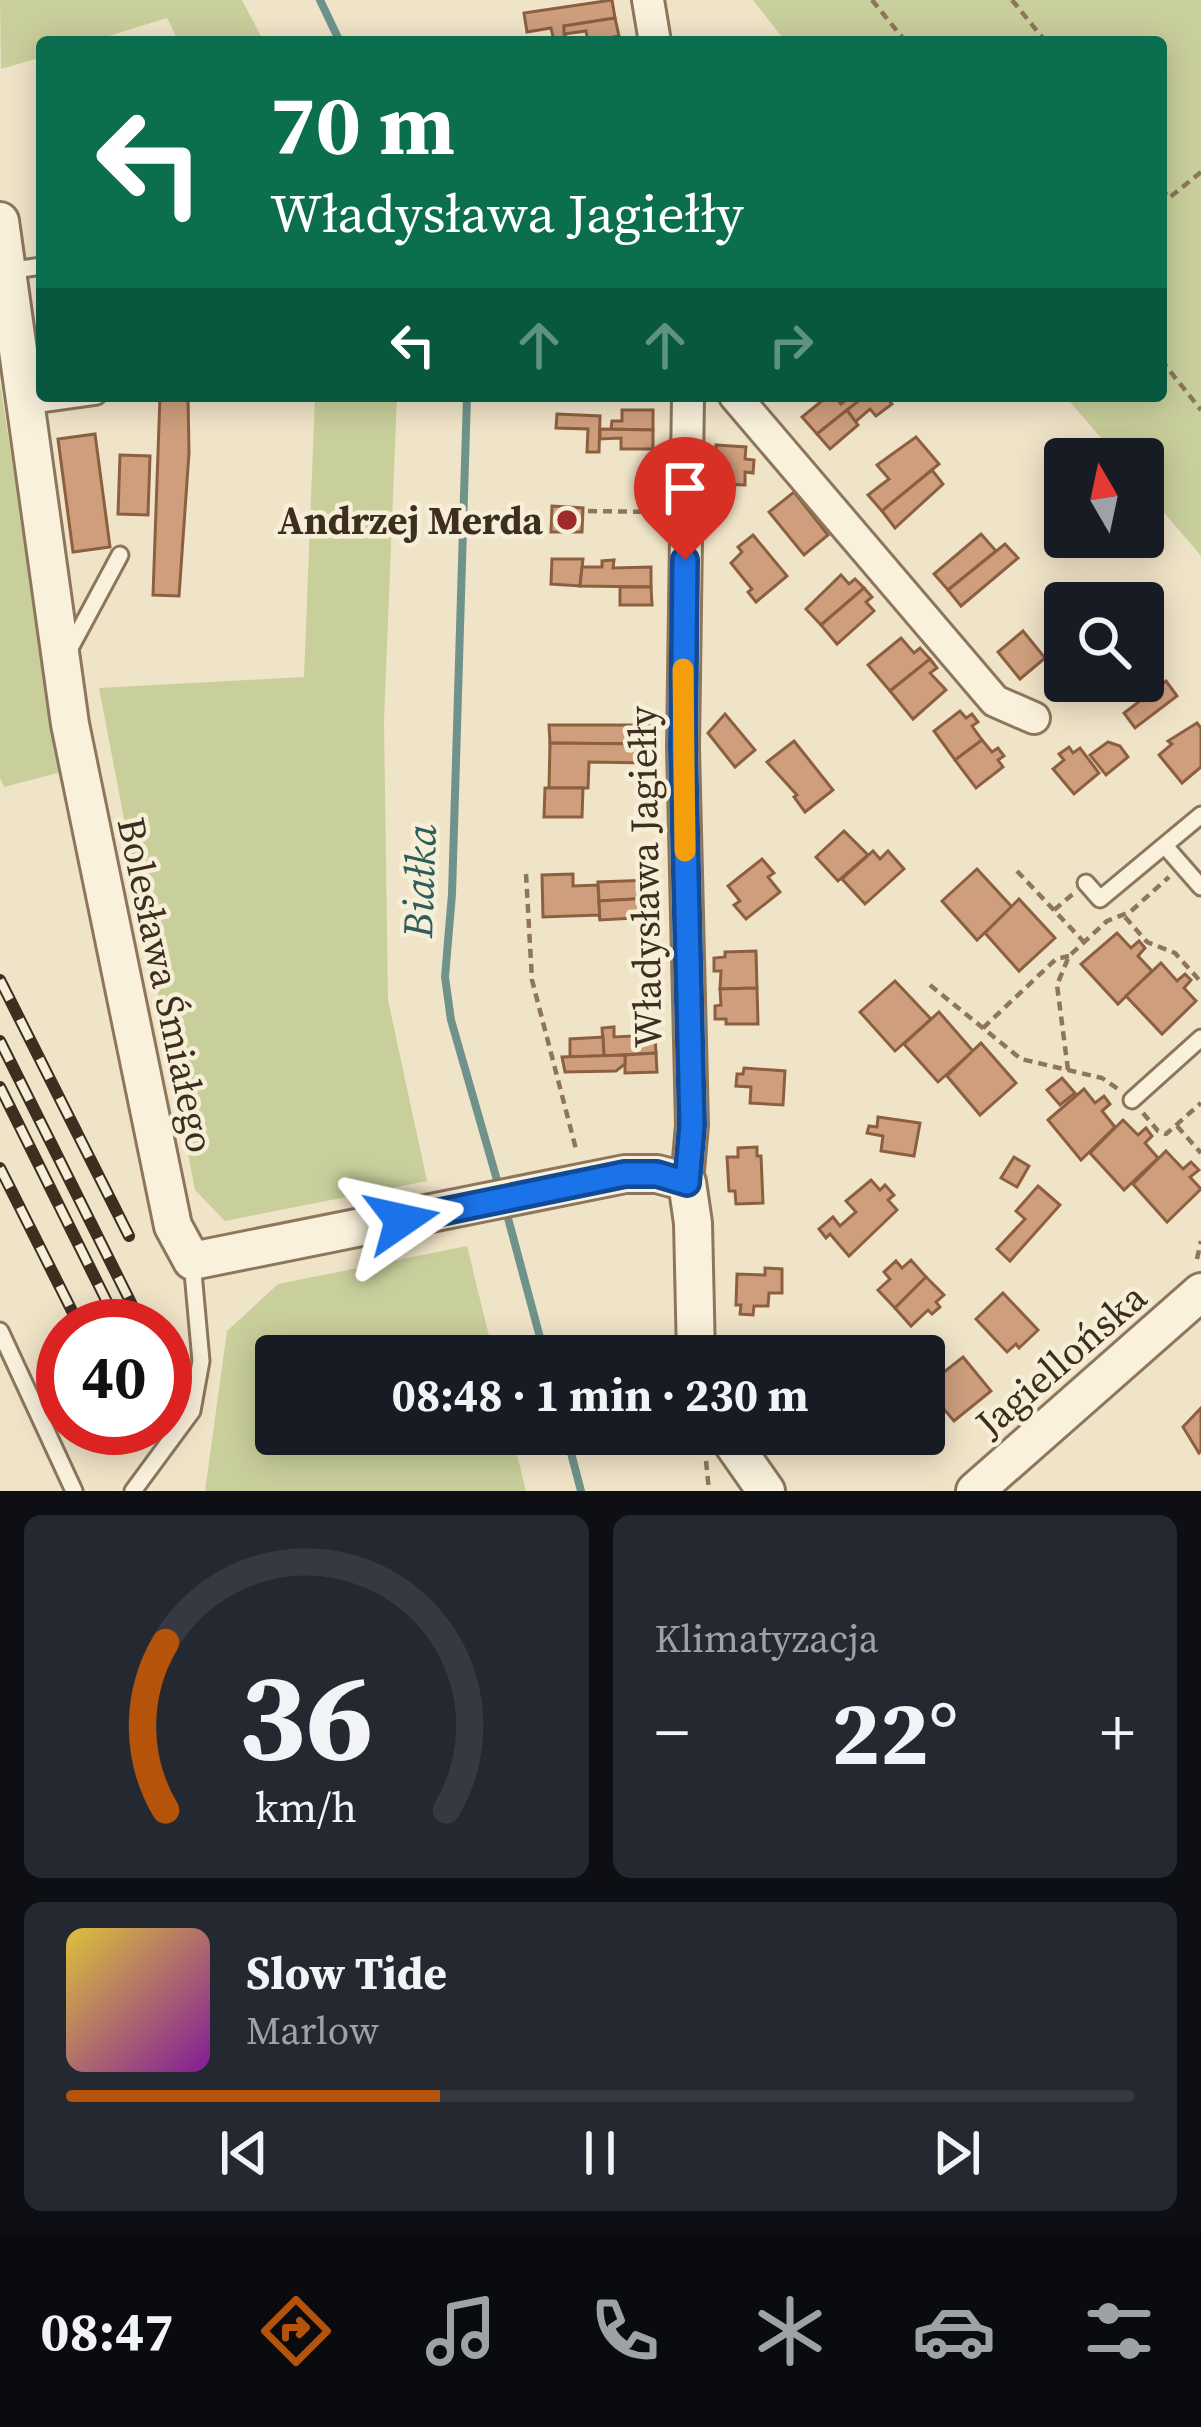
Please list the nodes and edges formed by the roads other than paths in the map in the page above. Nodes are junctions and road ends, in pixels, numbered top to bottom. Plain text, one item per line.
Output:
1 (648, 0) edge
2 (654, 36) edge
3 (0, 221) edge
4 (24, 269) edge
5 (54, 402) edge
6 (688, 402) edge
7 (740, 402) edge
8 (26, 406) junction
9 (120, 556) dead end
10 (62, 663) junction
11 (1034, 718) dead end
12 (1201, 815) edge
13 (1165, 846) junction
14 (1086, 883) dead end
15 (1201, 887) edge
16 (1201, 1038) edge
17 (1132, 1100) road end
18 (687, 1183) junction
19 (192, 1261) junction
20 (1200, 1295) edge
21 (0, 1331) edge
22 (696, 1335) edge
23 (741, 1455) edge
24 (74, 1491) edge
25 (133, 1491) edge
26 (766, 1491) edge
27 (975, 1491) edge

1 - 2 street
3 - 4 street, Bolesława Śmiałego
4 - 8 street, Bolesława Śmiałego
5 - 8 lane
6 - 18 street, Władysława Jagiełły
7 - 11 street
8 - 10 street, Bolesława Śmiałego
9 - 10 lane
10 - 19 street, Bolesława Śmiałego
12 - 13 lane
13 - 14 lane
13 - 15 lane
16 - 17 lane
18 - 19 street
18 - 22 street, Władysława Jagiełły
19 - 25 lane
20 - 27 street, Jagiellońska
21 - 24 lane
23 - 26 street

